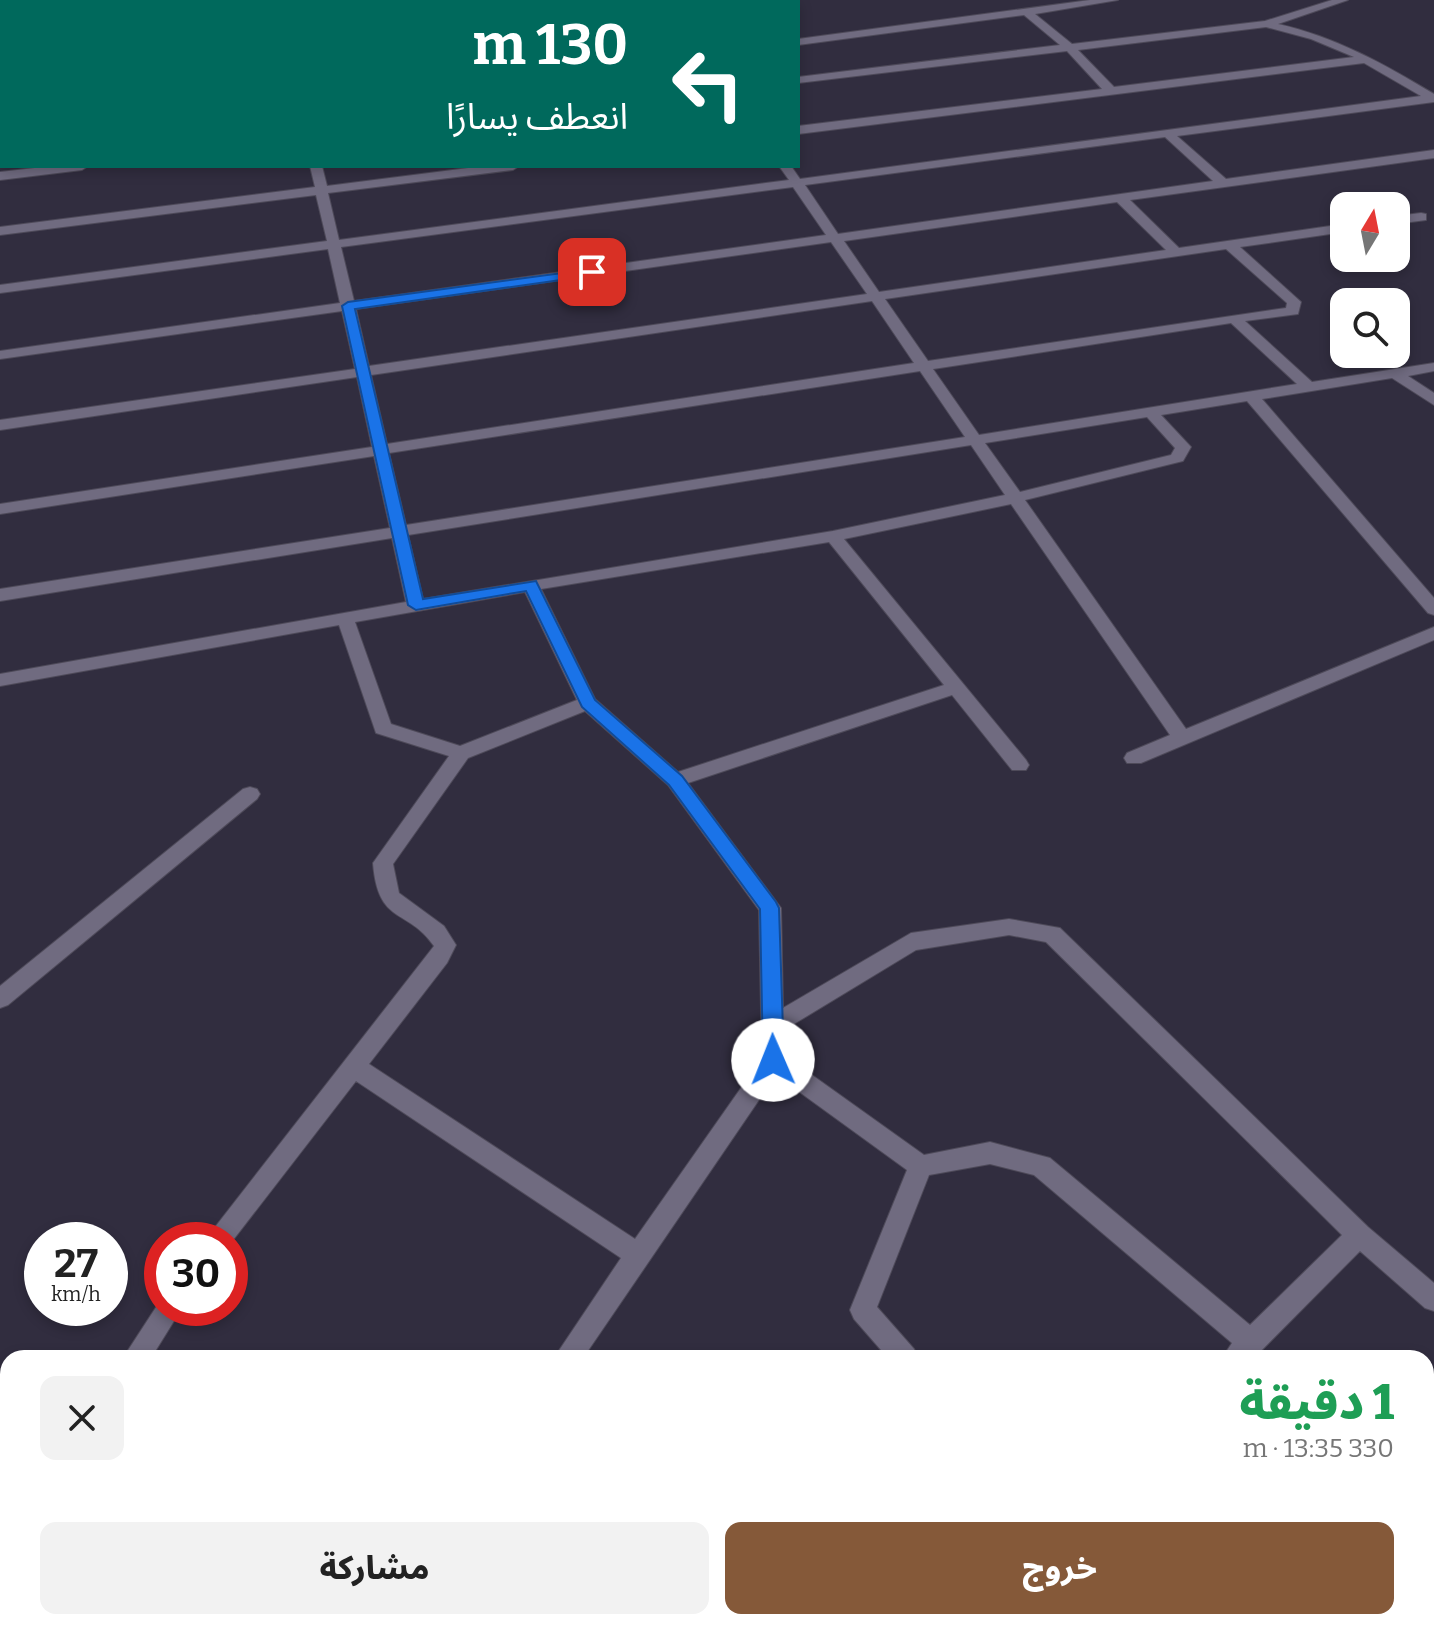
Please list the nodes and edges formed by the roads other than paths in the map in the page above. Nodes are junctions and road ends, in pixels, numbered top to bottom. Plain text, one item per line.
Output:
1 (1113, 0) edge
2 (1343, 0) edge
3 (1324, 2) edge
4 (1028, 13) junction
5 (1266, 24) junction
6 (800, 42) edge
7 (1069, 47) junction
8 (1368, 59) junction
9 (800, 80) edge
10 (1111, 91) junction
11 (1433, 99) edge
12 (800, 130) edge
13 (1167, 133) junction
14 (1434, 154) edge
15 (66, 168) edge
16 (316, 168) edge
17 (497, 168) edge
18 (786, 168) edge
19 (0, 176) edge
20 (796, 183) junction
21 (1224, 184) junction
22 (322, 190) junction
23 (1121, 199) junction
24 (1421, 217) dead end
25 (1410, 218) edge
26 (1330, 230) edge
27 (0, 231) edge
28 (835, 238) junction
29 (334, 244) junction
30 (1228, 244) junction
31 (1175, 252) junction
32 (0, 289) edge
33 (875, 296) junction
34 (348, 306) junction
35 (1234, 318) junction
36 (0, 355) edge
37 (923, 366) junction
38 (1434, 367) edge
39 (363, 372) junction
40 (1394, 373) junction
41 (1309, 387) junction
42 (1251, 396) junction
43 (1434, 400) edge
44 (1150, 412) junction
45 (0, 425) edge
46 (975, 440) junction
47 (381, 450) junction
48 (1015, 498) junction
49 (0, 509) edge
50 (399, 532) junction
51 (833, 536) junction
52 (531, 585) junction
53 (0, 595) edge
54 (416, 605) junction
55 (1434, 609) edge
56 (345, 618) junction
57 (1434, 633) edge
58 (0, 680) edge
59 (957, 687) junction
60 (588, 703) junction
61 (1182, 738) junction
62 (461, 753) junction
63 (1134, 758) dead end
64 (1019, 765) dead end
65 (675, 780) junction
66 (250, 794) dead end
67 (0, 999) edge
68 (772, 1026) junction
69 (773, 1060) junction
70 (354, 1067) junction
71 (921, 1166) junction
72 (232, 1222) edge
73 (1359, 1235) junction
74 (638, 1255) junction
75 (1434, 1299) edge
76 (157, 1326) edge
77 (141, 1350) edge
78 (573, 1350) edge
79 (898, 1350) edge
80 (1243, 1350) edge

1 - 4 street
2 - 3 street
3 - 5 street
4 - 6 street
4 - 7 street
5 - 7 street
5 - 8 street
7 - 9 street
7 - 10 street
8 - 10 street
8 - 11 street
10 - 12 street
11 - 13 street
13 - 20 street
13 - 21 street
14 - 21 street
15 - 19 street
16 - 22 street
17 - 22 street
18 - 20 street
20 - 28 street
20 - 29 street
21 - 23 street
22 - 27 street
22 - 29 street
23 - 28 street
23 - 31 street
24 - 25 street
26 - 30 street
28 - 33 street
28 - 34 street
29 - 32 street
29 - 34 street
30 - 31 street
30 - 35 street
31 - 33 street
33 - 37 street
33 - 39 street
34 - 36 street
34 - 39 street
35 - 37 street
35 - 41 street
37 - 46 street
37 - 47 street
38 - 40 street
39 - 45 street
39 - 47 street
40 - 41 street
40 - 43 street
41 - 42 street
42 - 44 street
42 - 55 street
44 - 46 street
44 - 48 street
46 - 48 street
46 - 50 street
47 - 49 street
47 - 50 street
48 - 51 street
48 - 61 street
50 - 53 street
50 - 54 street
51 - 52 street
51 - 59 street
52 - 54 street
52 - 60 street
54 - 56 street
56 - 58 street
56 - 62 street
57 - 61 street
59 - 64 street
59 - 65 street
60 - 62 street
60 - 65 street
61 - 63 street
62 - 70 street
65 - 68 street
66 - 67 street
68 - 69 street
68 - 73 street
69 - 71 street
69 - 74 street
70 - 72 street
70 - 74 street
71 - 79 street
71 - 80 street
73 - 75 street
73 - 80 street
74 - 78 street
76 - 77 street

